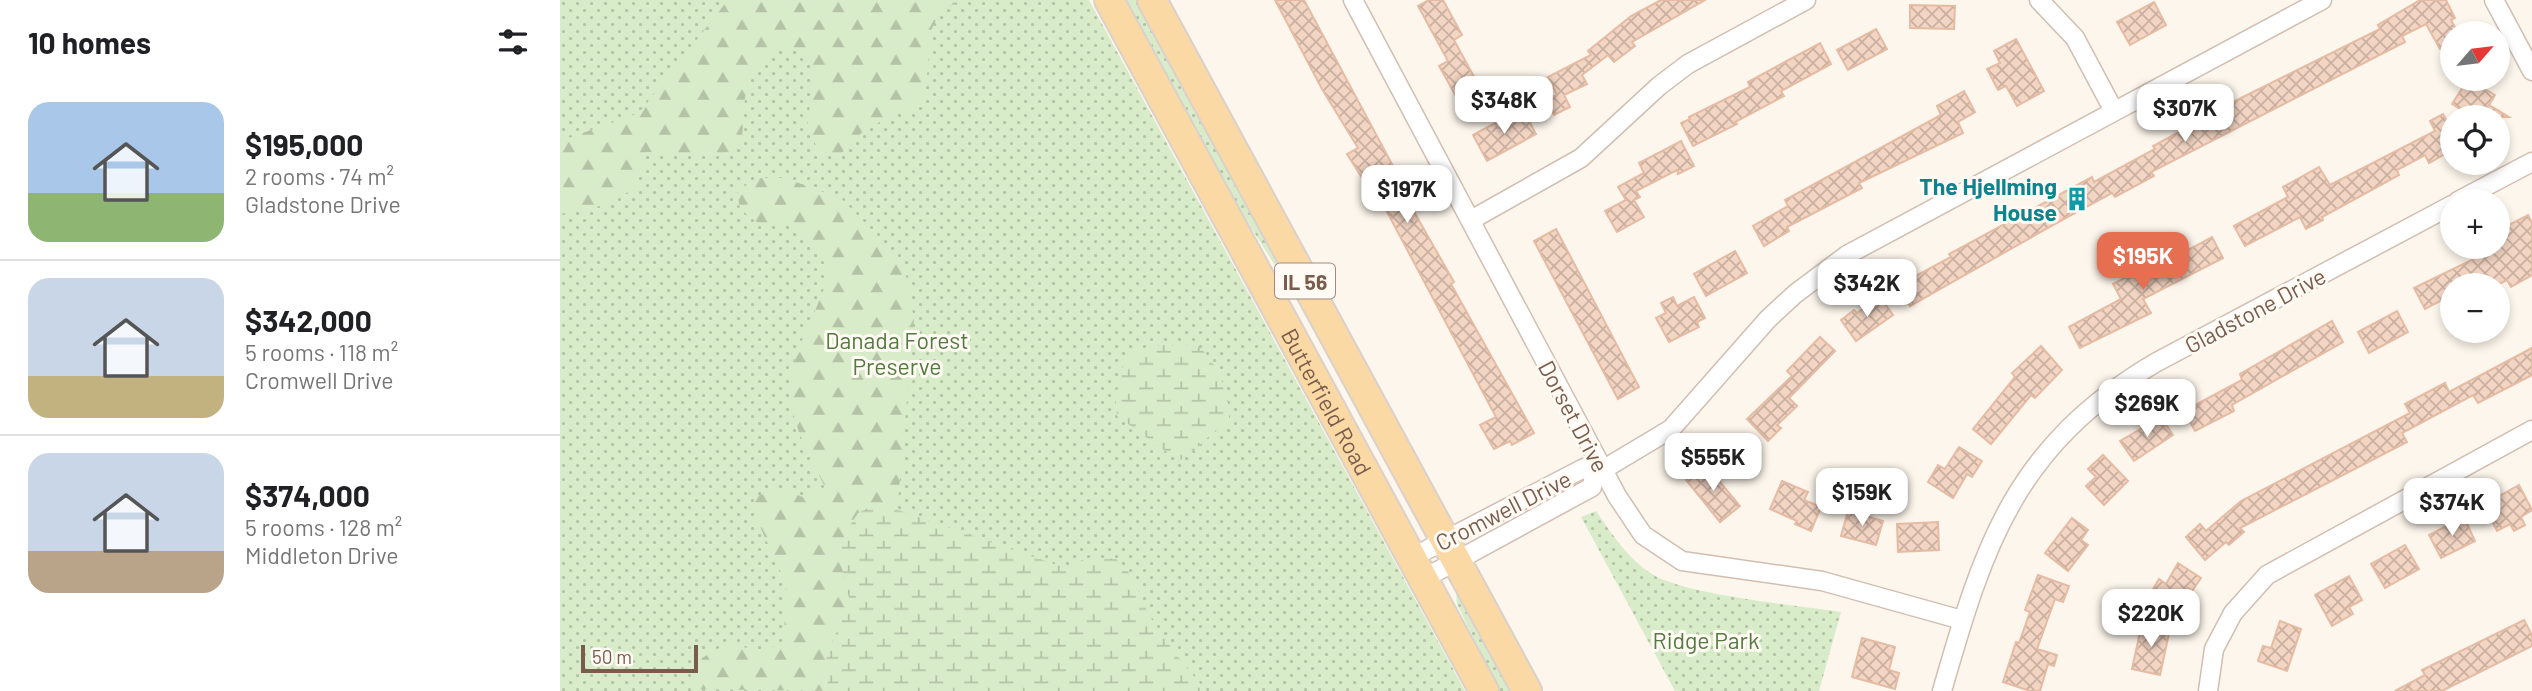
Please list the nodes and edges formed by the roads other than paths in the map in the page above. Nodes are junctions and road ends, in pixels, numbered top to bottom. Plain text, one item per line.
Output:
1 (1109, 0) edge
2 (1152, 0) edge
3 (1353, 0) edge
4 (1806, 0) edge
5 (2039, 0) edge
6 (2322, 0) edge
7 (2494, 0) edge
8 (2532, 71) edge
9 (2115, 111) junction
10 (2532, 162) edge
11 (2481, 189) edge
12 (2440, 211) edge
13 (1471, 220) junction
14 (2532, 430) edge
15 (1599, 473) junction
16 (1451, 551) junction
17 (1417, 568) junction
18 (1962, 620) junction
19 (1484, 691) edge
20 (1527, 691) edge
21 (1942, 691) edge
22 (2208, 691) edge

1 - 17 main road, Butterfield Road / IL 56
2 - 16 main road, Butterfield Road / IL 56
3 - 13 street, Dorset Drive
4 - 13 street
5 - 9 street
6 - 9 street, Cromwell Drive
7 - 8 street
9 - 15 street, Cromwell Drive
10 - 11 street
12 - 18 street, Gladstone Drive
13 - 15 street, Dorset Drive
14 - 22 street
15 - 16 street, Cromwell Drive
15 - 18 street, Dorset Drive
16 - 17 street, Cromwell Drive
16 - 20 main road, Butterfield Road / IL 56
17 - 19 main road, Butterfield Road / IL 56
18 - 21 street, Gladstone Drive

